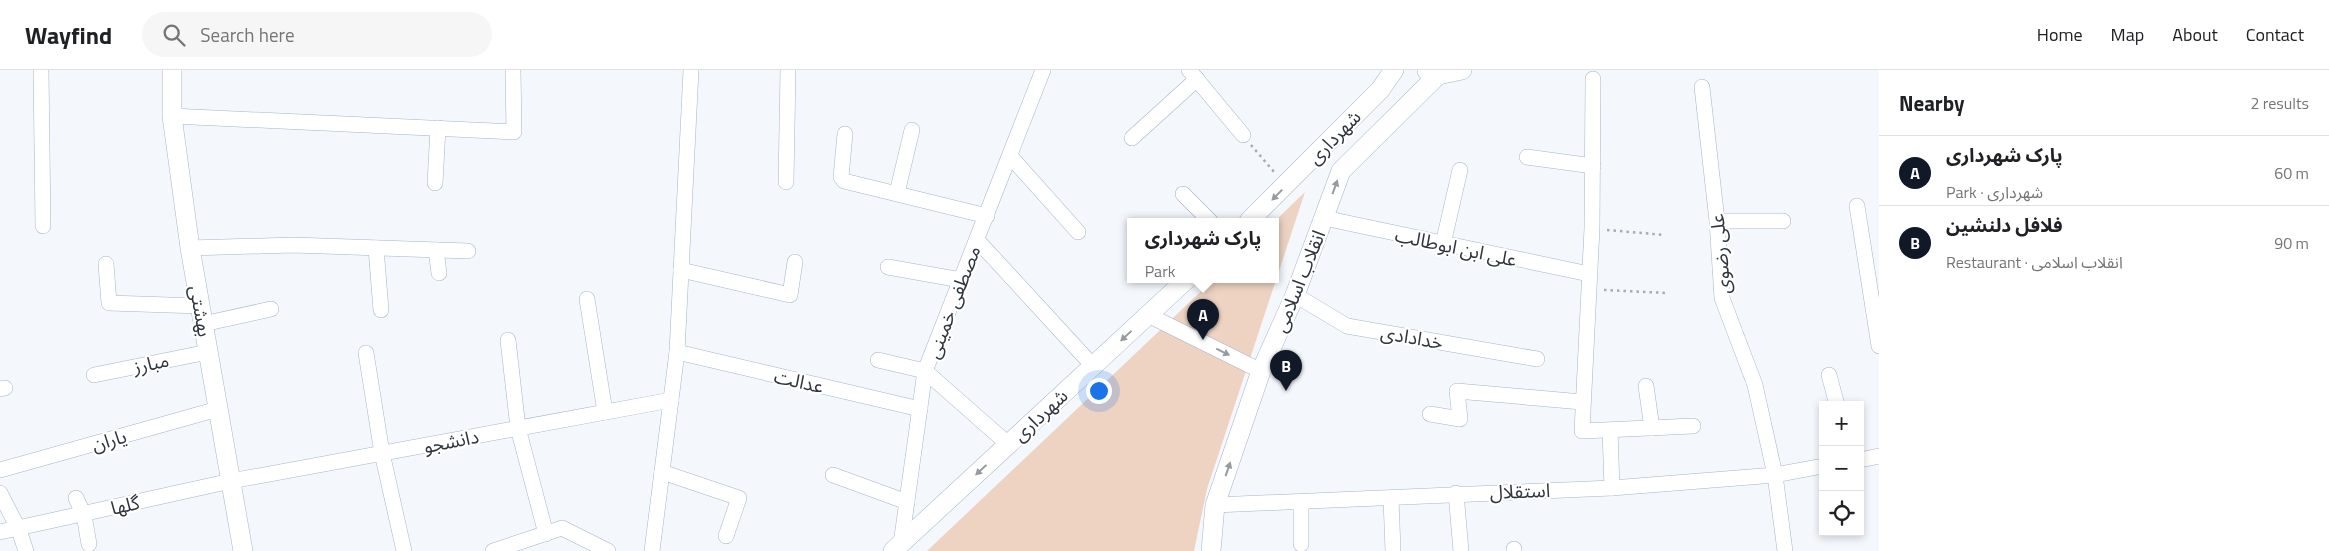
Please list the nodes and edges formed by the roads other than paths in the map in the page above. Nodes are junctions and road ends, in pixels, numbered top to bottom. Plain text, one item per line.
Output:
1 (41, 70) edge
2 (172, 70) edge
3 (513, 70) edge
4 (690, 70) edge
5 (788, 70) edge
6 (1043, 70) edge
7 (1394, 70) edge
8 (1462, 70) edge
9 (1431, 72) edge
10 (1193, 75) edge
11 (1593, 79) dead end
12 (1702, 86) dead end
13 (172, 116) junction
14 (438, 128) junction
15 (912, 130) dead end
16 (845, 134) dead end
17 (1243, 135) road end
18 (1132, 138) dead end
19 (1010, 156) junction
20 (1528, 158) dead end
21 (1593, 166) junction
22 (1460, 170) dead end
23 (786, 182) dead end
24 (435, 183) dead end
25 (897, 193) junction
26 (1183, 194) dead end
27 (1856, 206) dead end
28 (987, 216) junction
29 (1207, 218) edge
30 (1252, 218) edge
31 (1324, 218) junction
32 (1717, 221) junction
33 (1783, 221) dead end
34 (43, 226) dead end
35 (1078, 232) dead end
36 (977, 240) junction
37 (1443, 244) junction
38 (190, 248) junction
39 (376, 248) junction
40 (436, 250) junction
41 (468, 251) dead end
42 (795, 262) dead end
43 (106, 264) dead end
44 (888, 267) dead end
45 (681, 270) junction
46 (438, 274) dead end
47 (961, 280) junction
48 (1589, 282) junction
49 (1183, 283) edge
50 (1295, 294) junction
51 (587, 299) dead end
52 (271, 309) dead end
53 (381, 310) dead end
54 (202, 315) junction
55 (1148, 315) junction
56 (508, 340) dead end
57 (1879, 346) edge
58 (208, 352) junction
59 (677, 352) junction
60 (366, 353) dead end
61 (1537, 359) dead end
62 (878, 360) dead end
63 (1093, 366) junction
64 (925, 371) junction
65 (1261, 371) junction
66 (94, 375) dead end
67 (1829, 375) dead end
68 (1646, 386) dead end
69 (671, 400) junction
70 (1836, 401) edge
71 (1582, 402) junction
72 (218, 409) junction
73 (920, 409) junction
74 (605, 412) junction
75 (1430, 414) dead end
76 (1693, 426) dead end
77 (518, 428) junction
78 (1652, 428) junction
79 (1610, 430) junction
80 (1008, 444) junction
81 (382, 453) junction
82 (1879, 456) edge
83 (1864, 459) edge
84 (1819, 467) edge
85 (0, 470) edge
86 (662, 472) junction
87 (1775, 474) junction
88 (833, 475) dead end
89 (231, 481) junction
90 (1612, 488) junction
91 (1456, 493) junction
92 (0, 494) edge
93 (76, 498) dead end
94 (1391, 498) junction
95 (907, 502) junction
96 (1300, 503) junction
97 (1215, 505) junction
98 (84, 515) junction
99 (19, 530) junction
100 (0, 532) edge
101 (546, 534) junction
102 (726, 536) dead end
103 (89, 544) dead end
104 (1300, 544) dead end
105 (897, 547) edge
106 (26, 551) edge
107 (243, 551) edge
108 (404, 551) edge
109 (493, 551) edge
110 (608, 551) edge
111 (652, 551) edge
112 (1211, 551) edge
113 (1392, 551) edge
114 (1461, 551) edge
115 (1785, 551) edge

1 - 34 street
2 - 13 main road, بهشتی
3 - 14 street
4 - 45 street
5 - 23 street
6 - 19 street, مصطفی خمینی
7 -> 30 main road, شهرداری
8 - 9 main road
31 -> 9 main road, انقلاب اسلامی
10 - 17 street
10 - 18 street
11 - 21 street
12 - 32 street, علی رضوی
13 - 14 street
13 - 38 main road, بهشتی
14 - 24 street
15 - 25 street
16 - 25 street
19 - 28 street, مصطفی خمینی
19 - 35 street
20 - 21 street
21 - 48 street
22 - 37 street
25 - 28 street
26 - 29 street
27 - 57 street
28 - 36 street, مصطفی خمینی
31 - 37 street, علی ابن ابوطالب
31 - 50 main road, انقلاب اسلامی
32 - 33 street
32 - 87 street, علی رضوی
36 - 47 street, مصطفی خمینی
36 - 63 street
37 - 48 street, علی ابن ابوطالب
38 - 39 street
38 - 54 main road, بهشتی
39 - 40 street
39 - 53 street
40 - 41 street
40 - 46 street
42 - 45 street
43 - 54 street
44 - 47 street
45 - 59 street
47 - 64 street, مصطفی خمینی
48 - 71 street
49 - 55 main road, شهرداری
50 - 61 street, خدادادی
50 - 65 main road, انقلاب اسلامی
51 - 74 street
52 - 54 street
54 - 58 main road, بهشتی
55 -> 63 main road, شهرداری
55 -> 65 street
56 - 77 street
58 - 66 street, مبارز
58 - 72 main road, بهشتی
59 - 69 street
59 - 73 street, عدالت
60 - 81 street
62 - 64 street
63 - 80 main road, شهرداری
64 - 73 street, مصطفی خمینی
64 - 80 street
97 -> 65 main road, انقلاب اسلامی
67 - 70 street
68 - 78 street
69 - 74 street, دانشجو
69 - 86 street
71 - 75 street
71 - 79 street
72 - 85 street, یاران
72 - 89 main road, بهشتی
73 - 95 street, مصطفی خمینی
74 - 77 street, دانشجو
76 - 78 street
77 - 81 street, دانشجو
77 - 101 street
78 - 79 street
79 - 90 street
80 -> 105 main road, شهرداری
81 - 89 street, دانشجو
81 - 108 street
82 - 83 street
84 - 87 street, استقلال
86 - 102 street
86 - 111 street
87 - 90 street, استقلال
87 - 115 street, علی رضوی
88 - 95 street
89 - 98 street, گلها
89 - 107 main road, بهشتی
90 - 91 street, استقلال
91 - 94 street, استقلال
91 - 114 street
92 - 99 street
93 - 98 street
94 - 96 street, استقلال
94 - 113 street
95 - 105 street, مصطفی خمینی
96 - 97 street, استقلال
96 - 104 street
97 - 112 main road, انقلاب اسلامی
98 - 99 street, گلها
98 - 103 street
99 - 100 street, گلها
99 - 106 street
101 - 109 street
101 - 110 street

